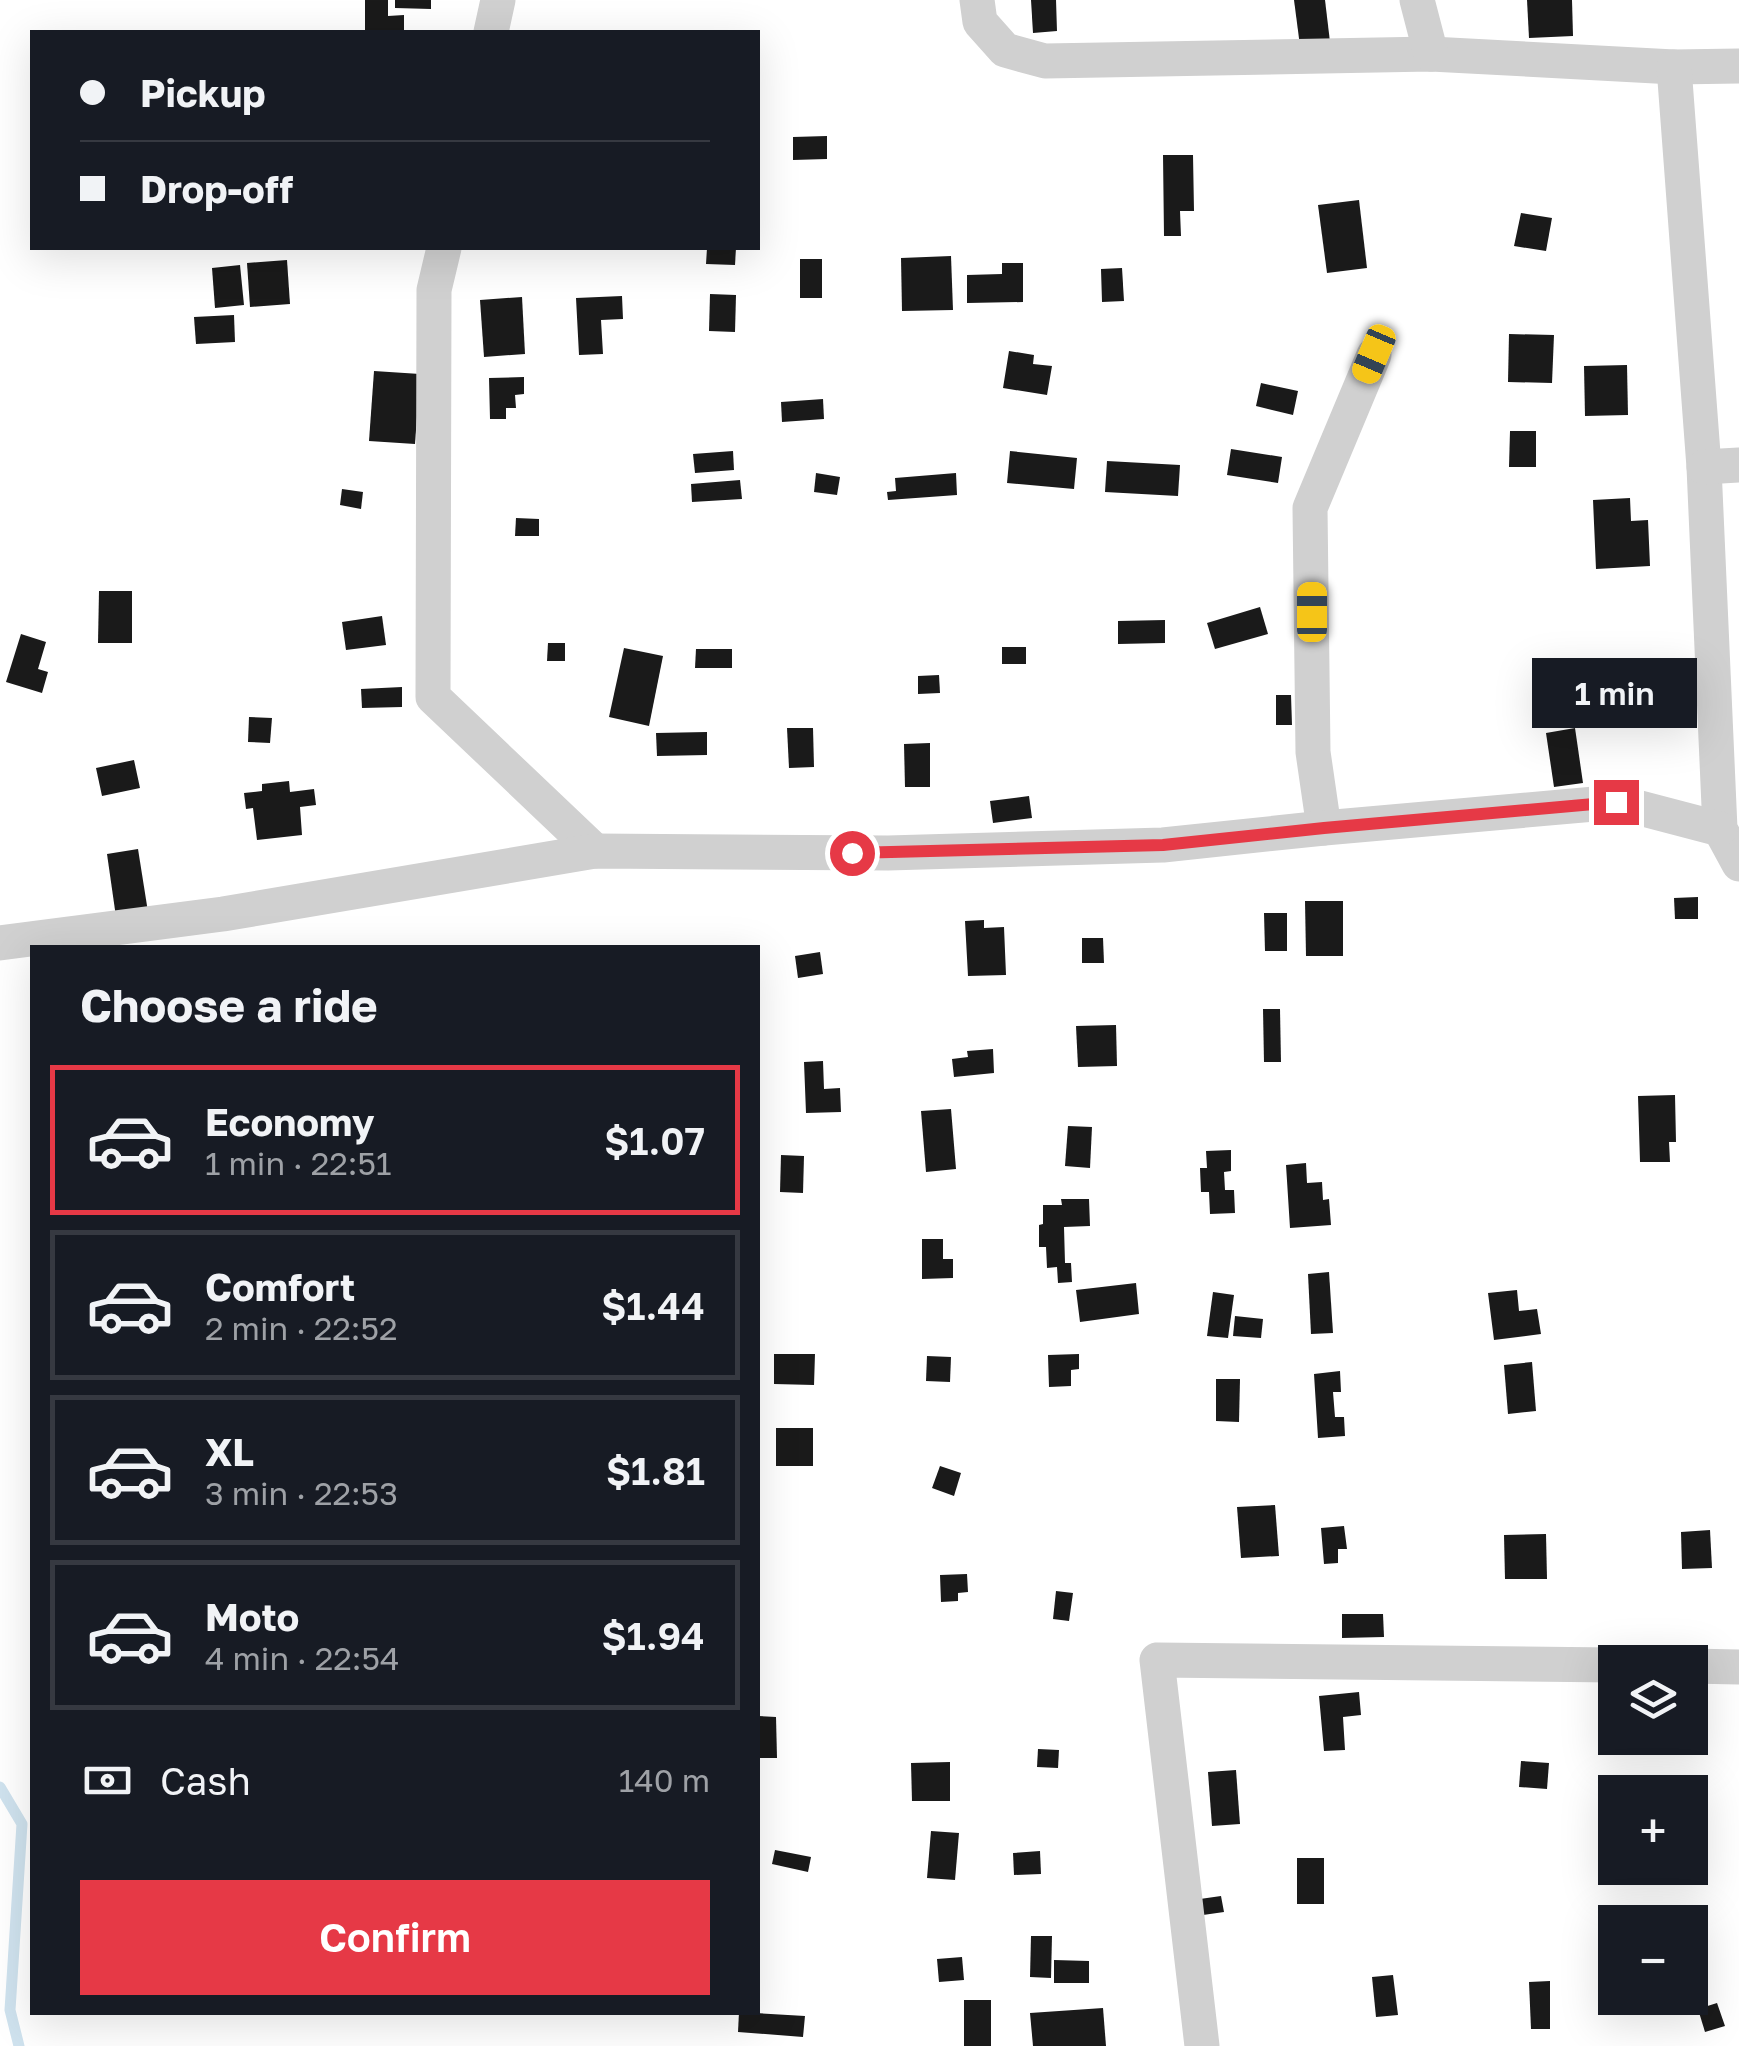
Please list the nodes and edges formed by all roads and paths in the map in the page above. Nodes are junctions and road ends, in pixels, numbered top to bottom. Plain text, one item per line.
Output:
1 (498, 0) edge
2 (977, 0) edge
3 (1417, 0) edge
4 (491, 30) edge
5 (1431, 54) junction
6 (1739, 66) edge
7 (1674, 68) junction
8 (444, 250) edge
9 (1374, 354) dead end
10 (1704, 466) junction
11 (1739, 466) edge
12 (1324, 828) junction
13 (1720, 829) junction
14 (595, 851) junction
15 (1739, 864) edge
16 (0, 943) edge
17 (1598, 1666) edge
18 (1708, 1666) edge
19 (1739, 1667) edge
20 (1202, 2046) edge

1 - 4 street
2 - 5 street
3 - 5 street
5 - 7 street
6 - 7 street
7 - 10 street
8 - 14 street
9 - 12 street
10 - 11 street
10 - 13 street
12 - 13 street
12 - 14 street
13 - 15 street
14 - 16 street
17 - 20 street
18 - 19 street

